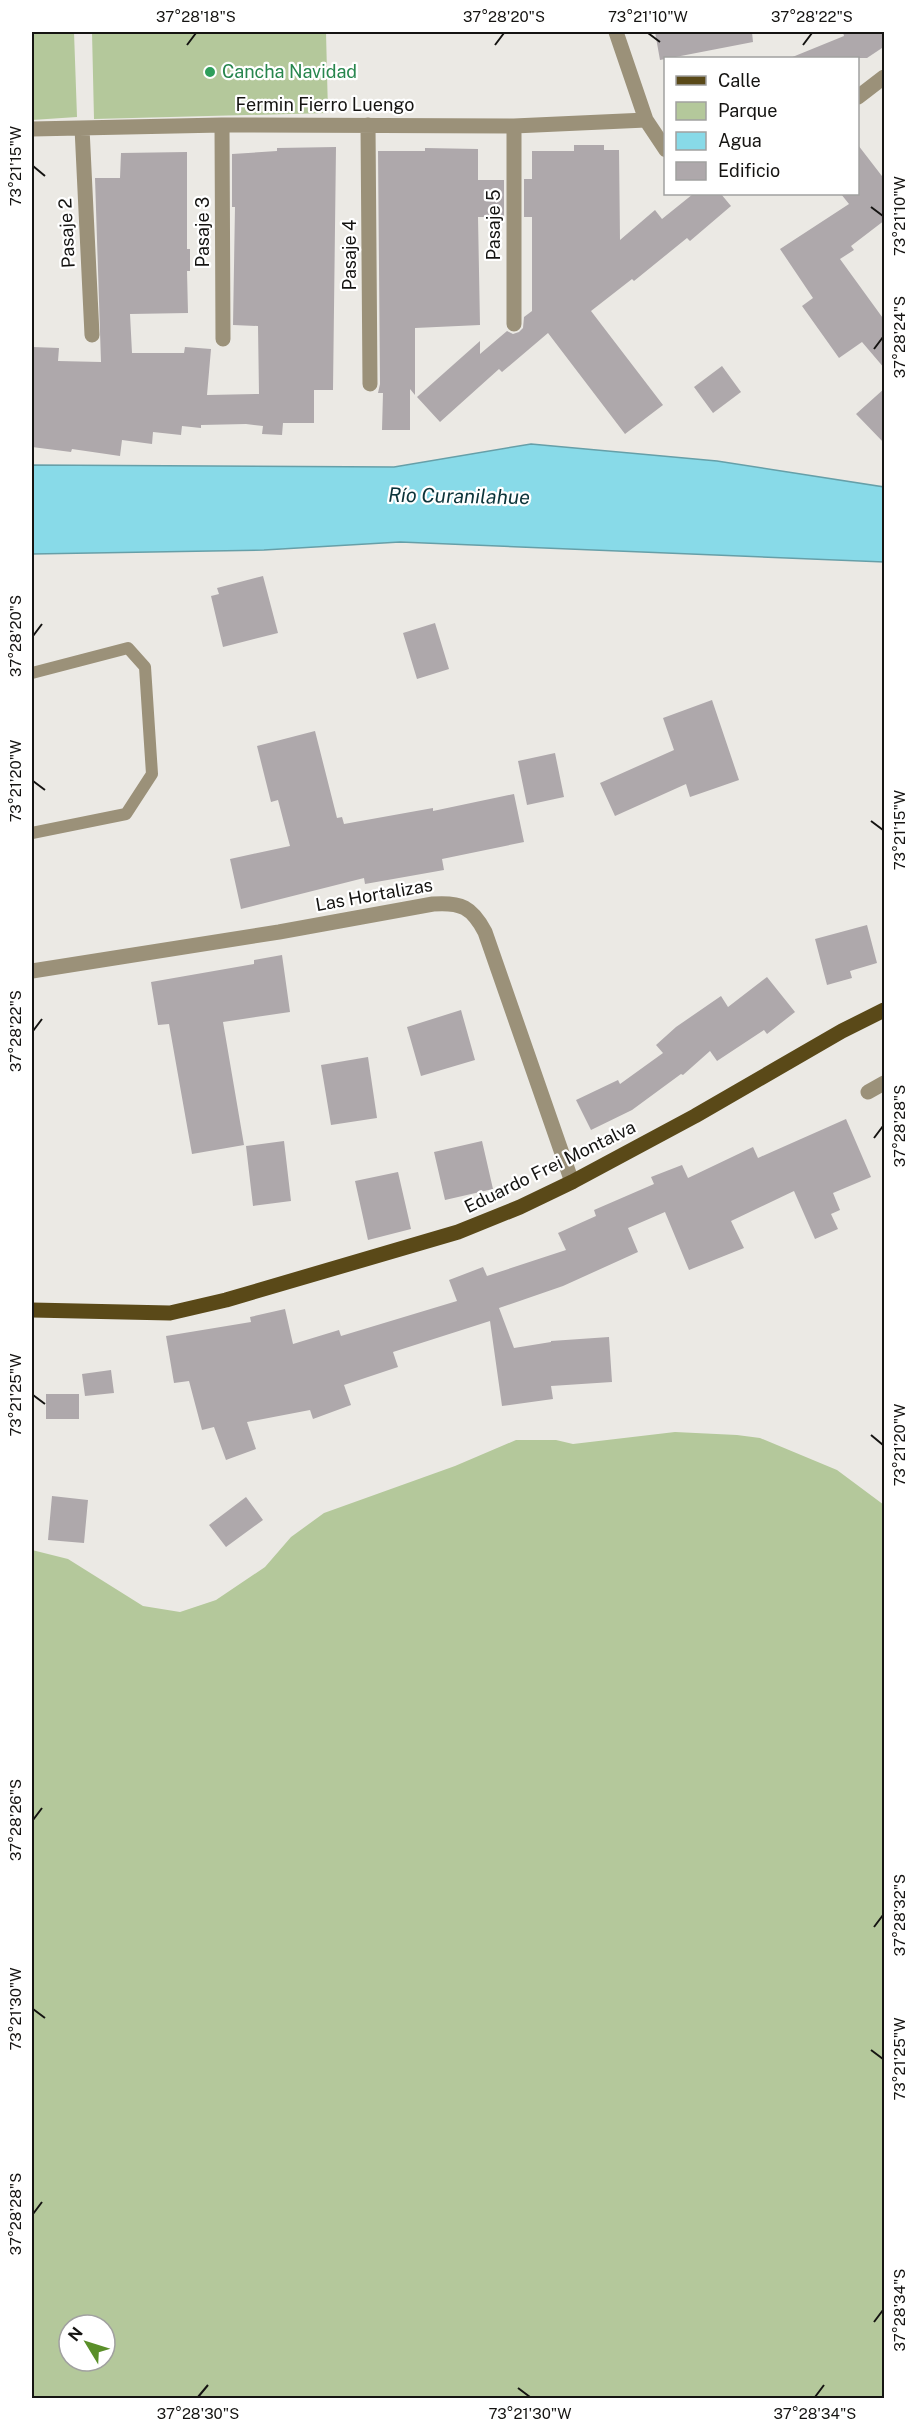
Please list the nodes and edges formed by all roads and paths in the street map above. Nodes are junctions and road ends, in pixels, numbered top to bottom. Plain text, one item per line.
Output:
1 (616, 32) edge
2 (630, 32) edge
3 (623, 47) junction
4 (885, 77) edge
5 (859, 96) edge
6 (646, 120) junction
7 (222, 124) junction
8 (369, 125) junction
9 (514, 126) junction
10 (82, 128) junction
11 (32, 129) edge
12 (664, 147) edge
13 (514, 324) dead end
14 (92, 335) dead end
15 (223, 339) dead end
16 (370, 384) dead end
17 (32, 673) edge
18 (32, 833) edge
19 (32, 971) edge
20 (885, 1010) edge
21 (885, 1083) edge
22 (868, 1092) dead end
23 (572, 1182) junction
24 (32, 1310) edge

1 - 3 street
2 - 3 street
3 - 6 street
4 - 5 street
6 - 9 street, Fermin Fierro Luengo
6 - 12 street
7 - 8 street, Fermin Fierro Luengo
7 - 10 street, Fermin Fierro Luengo
7 - 15 street, Pasaje 3
8 - 9 street, Fermin Fierro Luengo
8 - 16 street, Pasaje 4
9 - 13 street, Pasaje 5
10 - 11 street, Fermin Fierro Luengo
10 - 14 street, Pasaje 2
17 - 18 lane
19 - 23 street, Las Hortalizas
20 - 23 main road, Eduardo Frei Montalva
21 - 22 street
23 - 24 main road, Eduardo Frei Montalva

